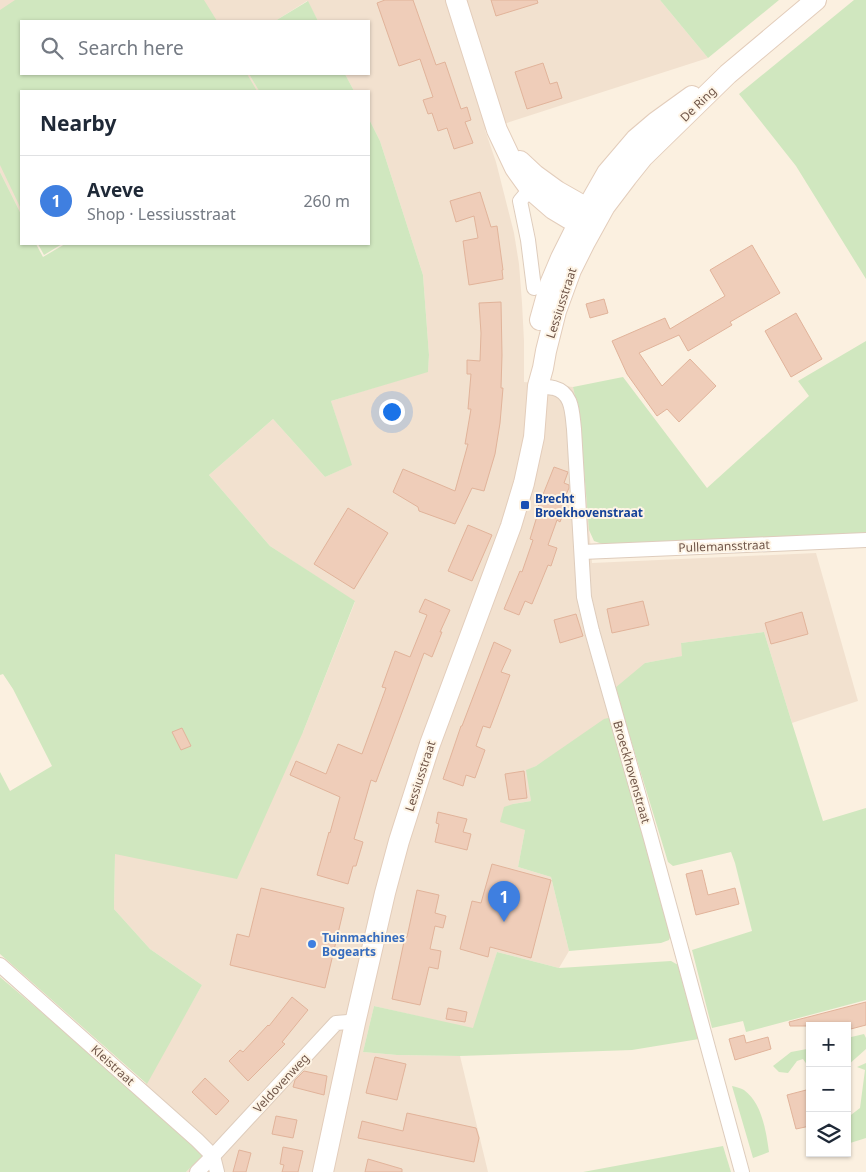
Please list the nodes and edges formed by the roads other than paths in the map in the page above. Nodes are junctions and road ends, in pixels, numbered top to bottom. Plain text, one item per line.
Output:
1 (456, 0) edge
2 (816, 0) edge
3 (728, 74) junction
4 (504, 143) junction
5 (530, 189) junction
6 (586, 218) junction
7 (534, 288) dead end
8 (538, 386) junction
9 (866, 540) edge
10 (582, 552) junction
11 (0, 965) edge
12 (355, 1023) junction
13 (213, 1156) junction
14 (197, 1172) edge
15 (217, 1172) edge
16 (323, 1172) edge
17 (742, 1172) edge

1 - 4 main road
2 - 3 main road, De Ring
3 - 6 main road, De Ring
3 - 6 main road, De Ring
4 - 5 main road
4 - 6 main road
5 - 6 main road
5 - 7 street
6 - 8 main road, Lessiusstraat
8 - 10 street, Broeckhovenstraat
8 - 12 main road, Lessiusstraat
9 - 10 street, Pullemansstraat
10 - 17 street, Broeckhovenstraat
11 - 13 street, Kleistraat
12 - 13 street, Veldovenweg
12 - 16 main road, Lessiusstraat
13 - 14 street, Veldovenweg
13 - 15 street

